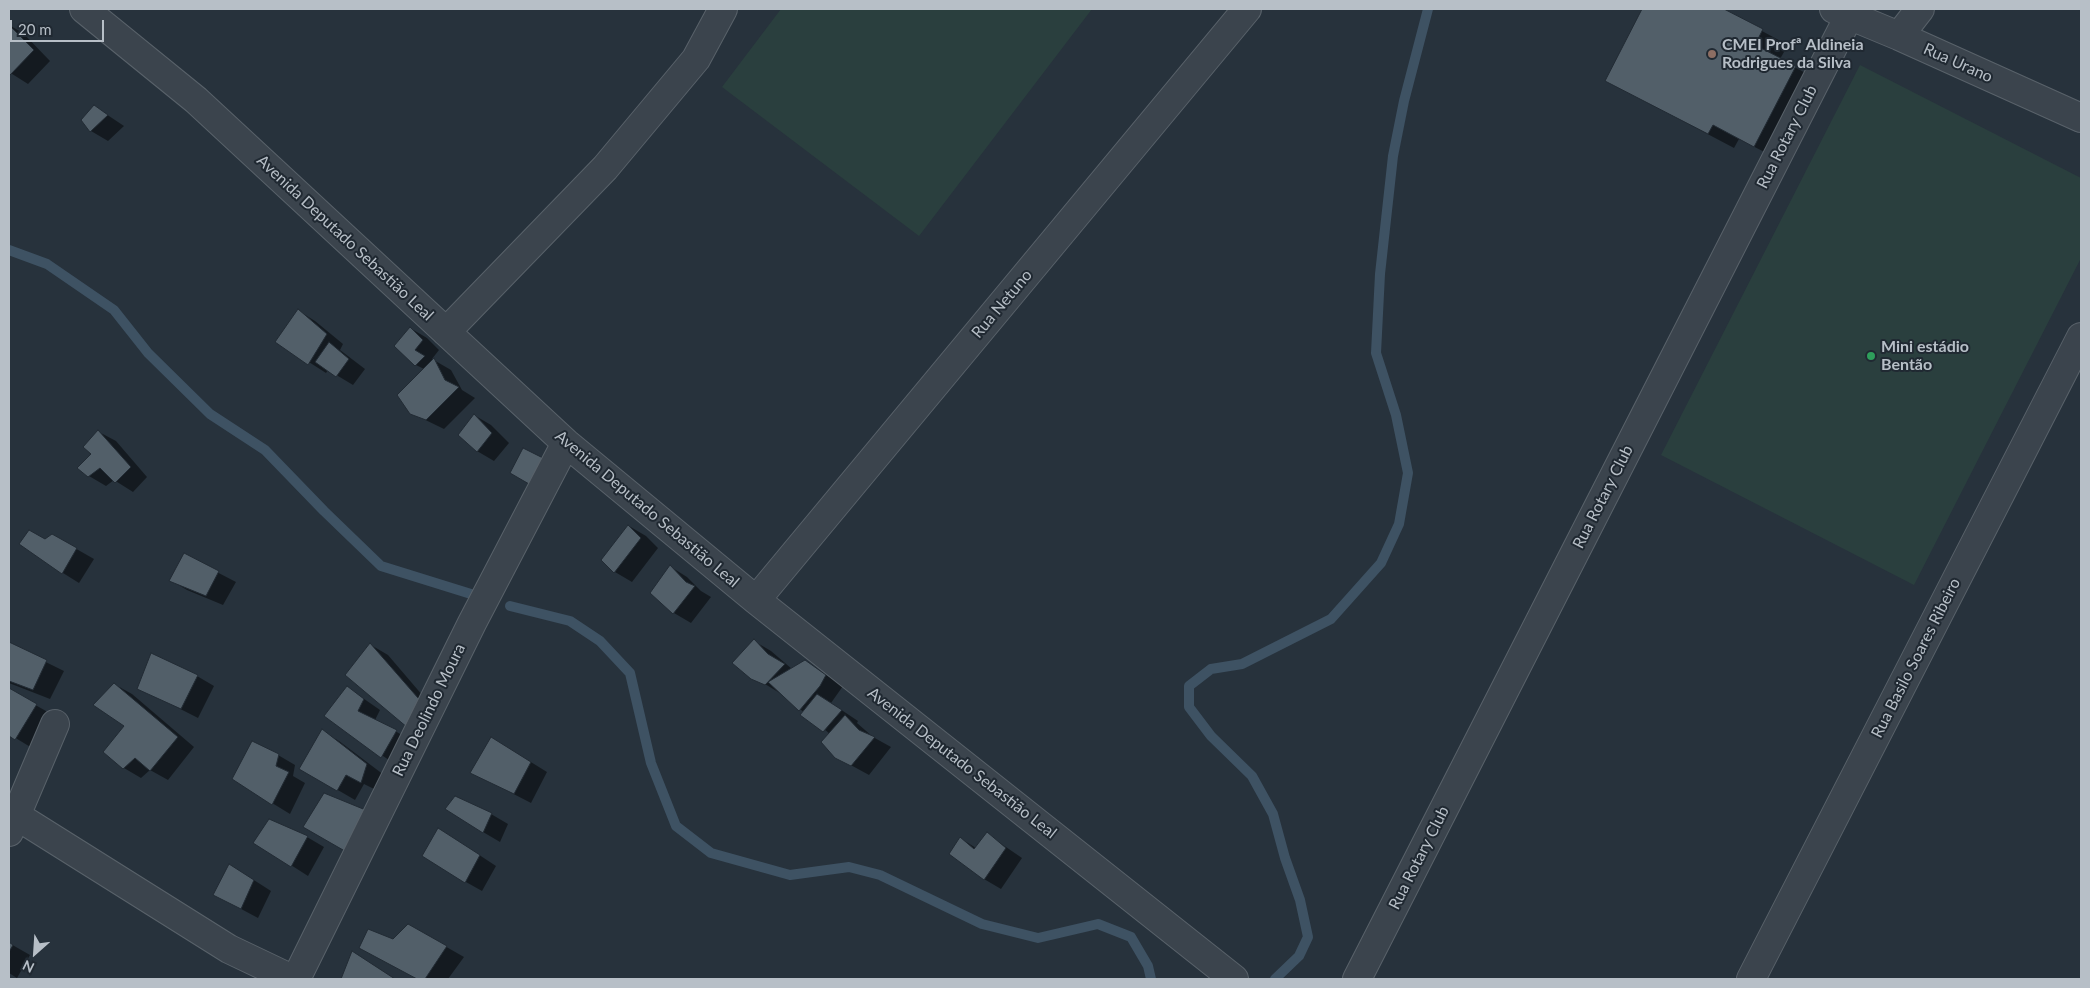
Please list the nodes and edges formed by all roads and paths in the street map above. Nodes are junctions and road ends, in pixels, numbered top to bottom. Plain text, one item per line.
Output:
1 (84, 9) edge
2 (723, 9) edge
3 (1247, 9) edge
4 (1920, 9) edge
5 (1842, 12) edge
6 (1899, 36) junction
7 (2081, 118) edge
8 (446, 332) junction
9 (2081, 337) edge
10 (566, 443) junction
11 (756, 600) junction
12 (55, 724) dead end
13 (13, 824) edge
14 (292, 979) edge
15 (296, 979) edge
16 (1234, 979) edge
17 (1357, 979) edge
18 (1751, 979) edge

1 - 8 street, Avenida Deputado Sebastião Leal
2 - 8 street
3 - 11 street, Rua Netuno
4 - 6 street
5 - 6 street, Rua Urano
5 - 17 street, Rua Rotary Club
6 - 7 street, Rua Urano
8 - 10 street, Avenida Deputado Sebastião Leal
9 - 18 street, Rua Basilo Soares Ribeiro
10 - 11 street, Avenida Deputado Sebastião Leal
10 - 15 street, Rua Deolindo Moura
11 - 16 street, Avenida Deputado Sebastião Leal
12 - 13 street
13 - 14 street

